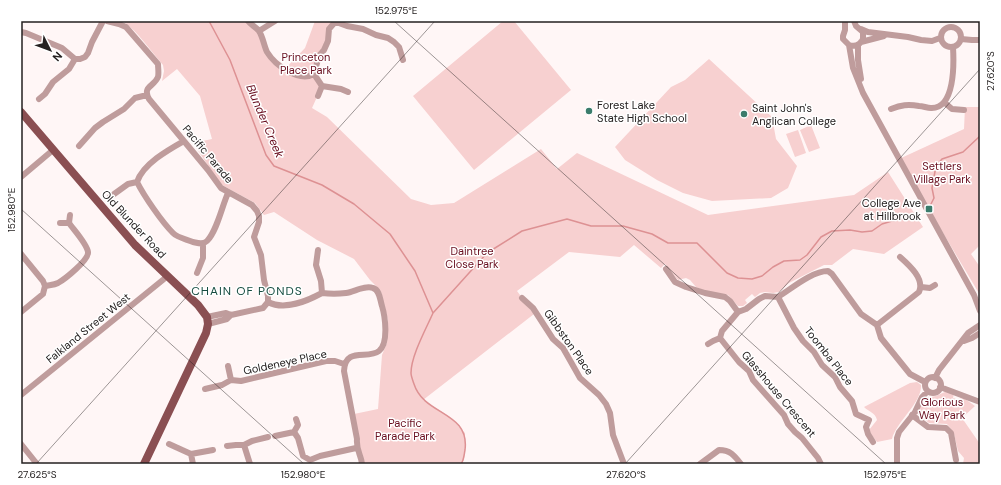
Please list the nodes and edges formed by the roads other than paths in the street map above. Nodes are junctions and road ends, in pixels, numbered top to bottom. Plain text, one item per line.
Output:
1 (103, 21) edge
2 (107, 21) edge
3 (248, 21) edge
4 (275, 21) edge
5 (336, 21) edge
6 (845, 21) edge
7 (953, 24) edge
8 (857, 26) edge
9 (845, 30) junction
10 (259, 31) junction
11 (21, 32) edge
12 (889, 36) junction
13 (940, 38) junction
14 (961, 38) junction
15 (980, 40) edge
16 (860, 43) junction
17 (849, 45) junction
18 (953, 47) junction
19 (75, 59) junction
20 (403, 60) dead end
21 (314, 74) junction
22 (322, 86) junction
23 (348, 92) dead end
24 (863, 93) junction
25 (147, 95) junction
26 (318, 96) dead end
27 (39, 100) dead end
28 (945, 103) junction
29 (891, 109) dead end
30 (964, 110) dead end
31 (21, 112) edge
32 (184, 141) junction
33 (79, 146) dead end
34 (53, 150) junction
35 (21, 177) edge
36 (137, 182) junction
37 (228, 193) junction
38 (110, 197) dead end
39 (70, 215) dead end
40 (60, 223) dead end
41 (69, 223) junction
42 (203, 244) junction
43 (318, 250) dead end
44 (21, 254) edge
45 (900, 257) dead end
46 (666, 270) dead end
47 (197, 273) dead end
48 (167, 275) junction
49 (935, 285) dead end
50 (45, 286) junction
51 (921, 287) junction
52 (322, 293) junction
53 (974, 295) junction
54 (778, 297) junction
55 (522, 298) dead end
56 (268, 302) junction
57 (980, 302) edge
58 (980, 311) edge
59 (21, 312) edge
60 (738, 312) junction
61 (207, 320) junction
62 (877, 325) junction
63 (980, 325) edge
64 (980, 333) edge
65 (720, 338) junction
66 (964, 341) junction
67 (708, 344) dead end
68 (344, 364) junction
69 (228, 366) dead end
70 (935, 378) junction
71 (231, 380) junction
72 (925, 382) junction
73 (940, 387) junction
74 (205, 389) dead end
75 (928, 391) junction
76 (21, 395) edge
77 (980, 402) edge
78 (912, 415) junction
79 (296, 419) dead end
80 (294, 432) junction
81 (873, 442) dead end
82 (21, 444) edge
83 (169, 444) dead end
84 (244, 445) junction
85 (227, 446) dead end
86 (356, 448) junction
87 (212, 450) dead end
88 (191, 454) junction
89 (956, 460) dead end
90 (37, 464) edge
91 (144, 464) edge
92 (193, 464) edge
93 (250, 464) edge
94 (362, 464) edge
95 (624, 464) edge
96 (700, 464) edge
97 (741, 464) edge
98 (821, 464) edge
99 (897, 464) edge

1 - 19 street
2 - 25 street
3 - 10 street
4 - 10 street
5 - 20 street
5 - 21 street
6 - 9 street
7 - 13 street
7 - 14 street
8 - 9 street
8 - 12 street
8 - 16 street
9 - 17 street
10 - 21 street
11 - 19 street
12 - 13 street
12 - 16 street
13 - 18 street
14 - 15 street
14 - 18 street
16 - 17 street
16 - 24 street
17 - 24 street
18 - 28 street
19 - 27 street
21 - 22 street
22 - 23 street
22 - 26 street
24 - 53 street
25 - 32 street, Pacific Parade
25 - 33 street
28 - 29 street
28 - 30 street
31 - 34 main road, Old Blunder Road
32 - 36 street
32 - 37 street, Pacific Parade
34 - 35 street
34 - 48 main road, Old Blunder Road
36 - 38 street
36 - 42 street
37 - 42 street
37 - 56 street, Pacific Parade
39 - 41 street
40 - 41 street
41 - 50 street
42 - 47 street
43 - 52 street
44 - 50 street
45 - 51 street
46 - 60 street
48 - 61 main road, Old Blunder Road
48 - 76 street, Falkland Street West
49 - 51 street
50 - 59 street
51 - 62 street
52 - 56 street
52 - 68 street
53 - 57 street
53 - 58 street
54 - 60 street
54 - 62 street
54 - 81 street, Toomba Place
55 - 95 street, Gibbston Place
56 - 61 street
60 - 65 street
61 - 91 main road
62 - 72 street
63 - 66 street
64 - 66 street
65 - 67 street
65 - 98 street, Glasshouse Crescent
66 - 70 street
68 - 71 street, Goldeneye Place
68 - 86 street
69 - 71 street, Goldeneye Place
70 - 72 street
70 - 73 street
71 - 74 street, Goldeneye Place
72 - 75 street
73 - 75 street
73 - 77 street
75 - 78 street
78 - 89 street
78 - 99 street
79 - 80 street
80 - 84 street
80 - 86 street
82 - 90 street
83 - 88 street
84 - 85 street
84 - 93 street
86 - 94 street
87 - 88 street
88 - 92 street
96 - 97 street

